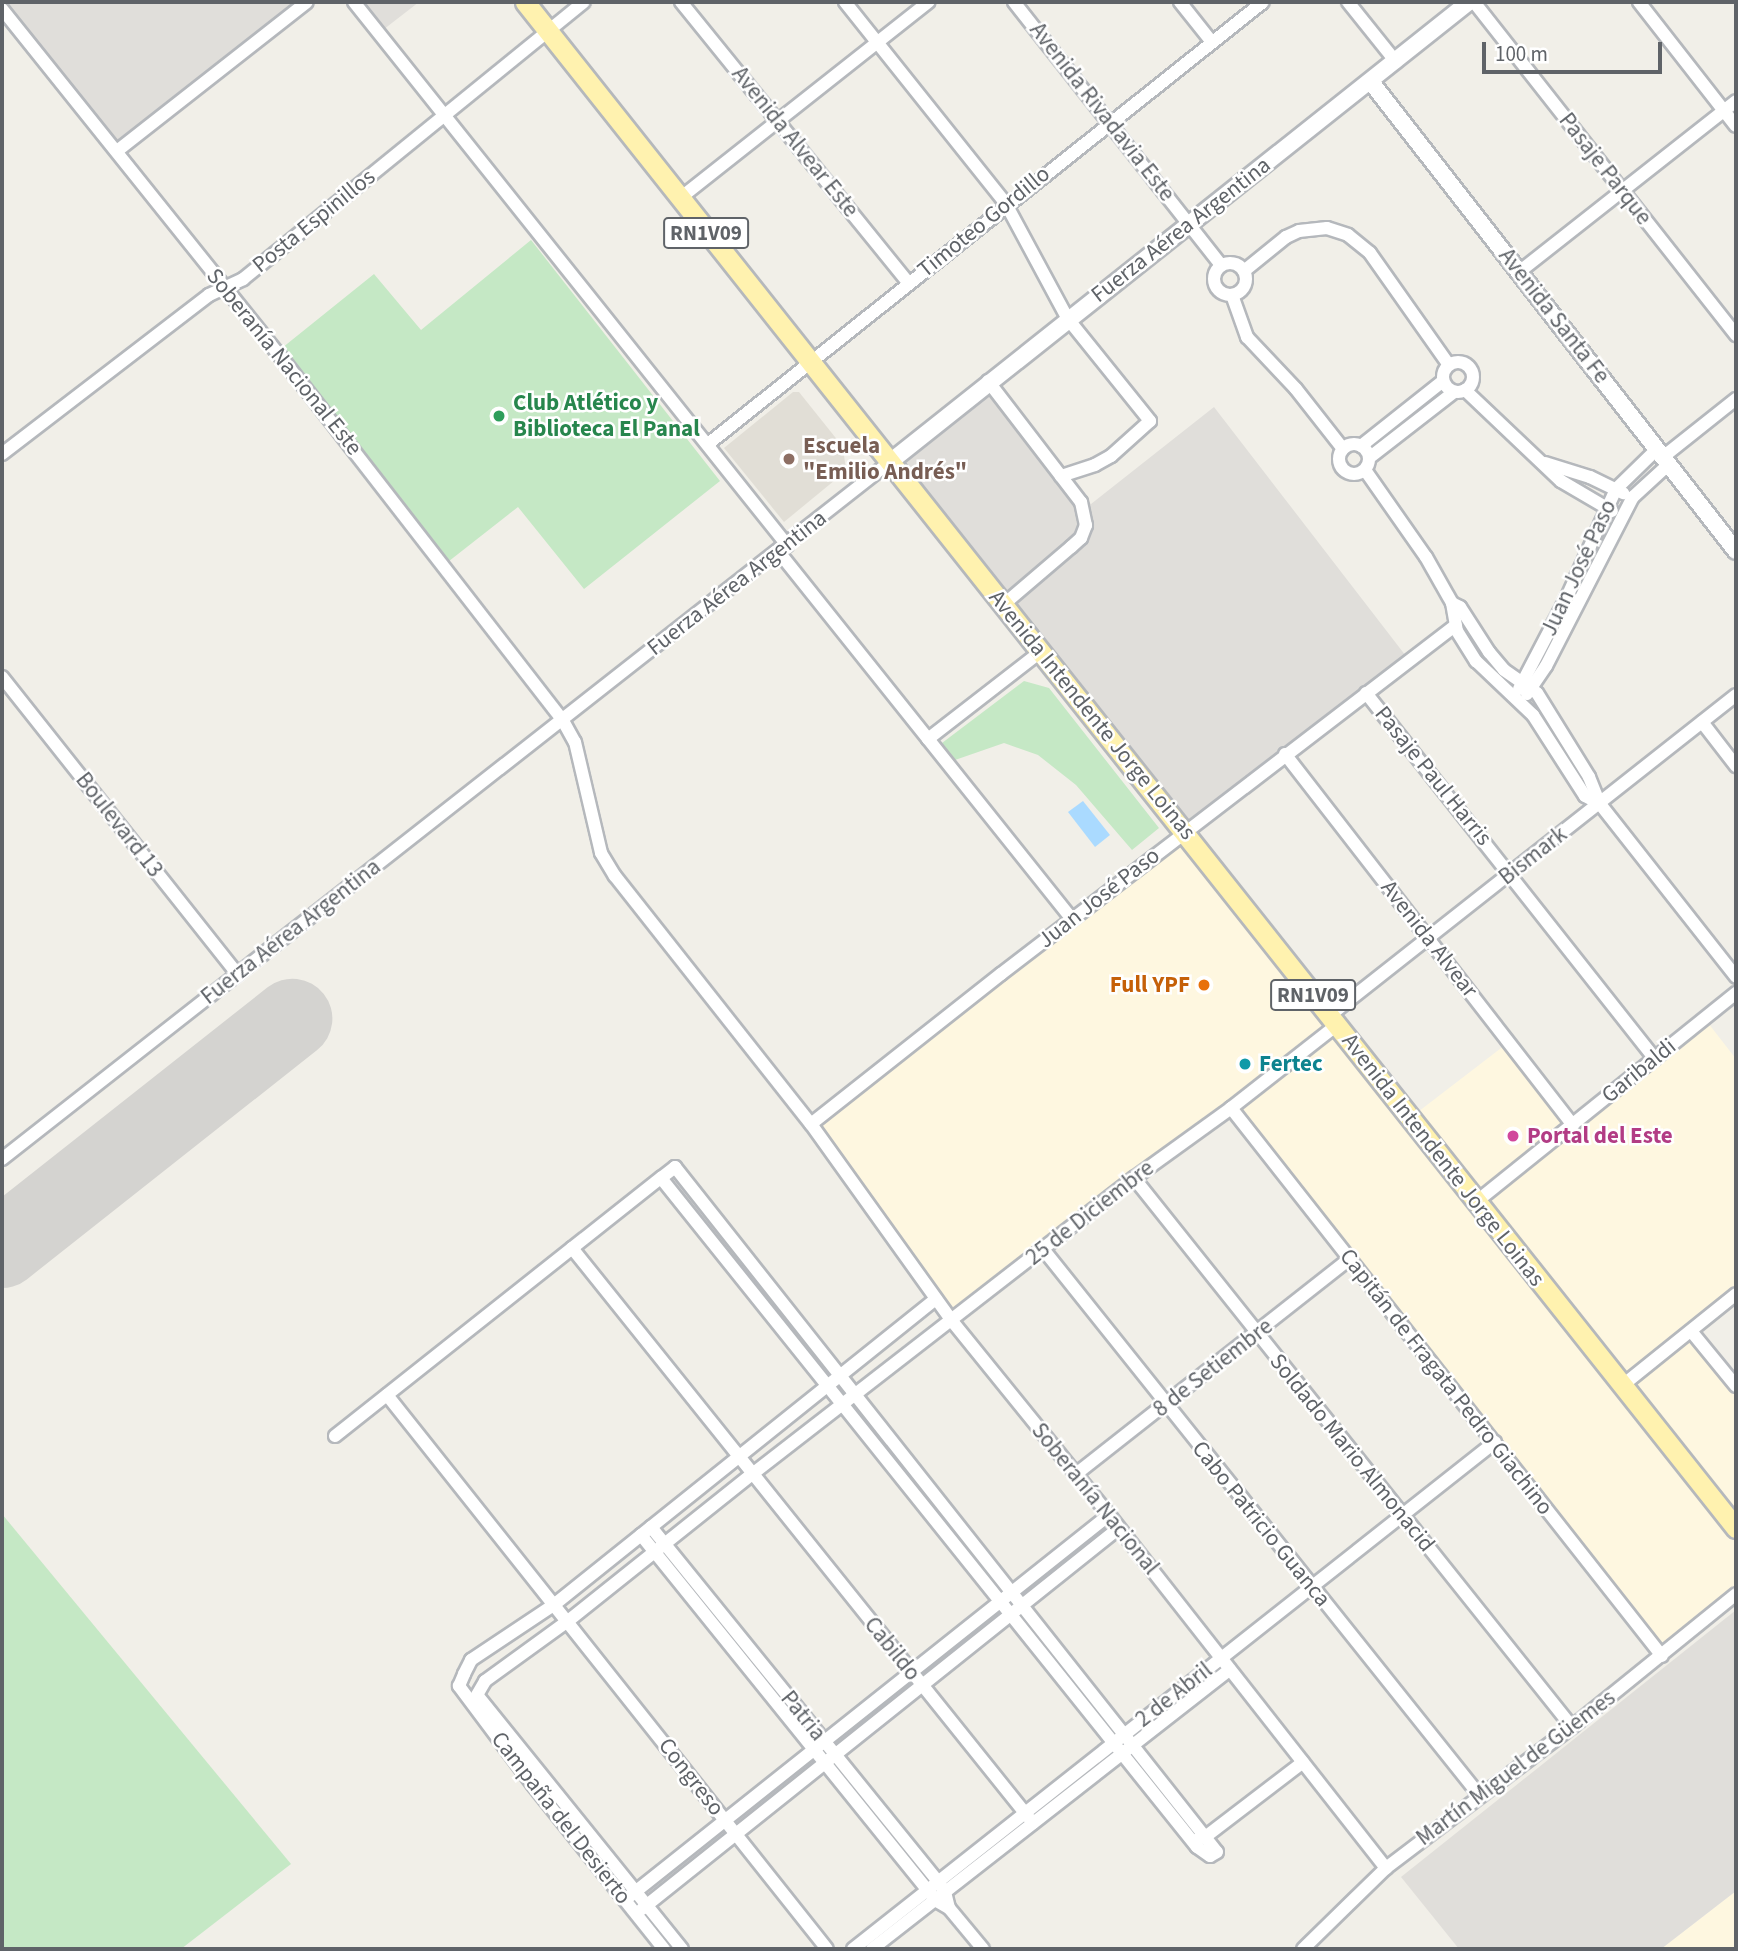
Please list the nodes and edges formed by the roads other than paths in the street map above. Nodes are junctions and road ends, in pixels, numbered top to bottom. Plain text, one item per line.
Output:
1 (307, 2) edge
2 (354, 2) edge
3 (525, 2) edge
4 (584, 2) edge
5 (681, 2) edge
6 (845, 2) edge
7 (928, 2) edge
8 (1014, 2) edge
9 (1180, 2) edge
10 (1262, 2) edge
11 (1348, 2) edge
12 (1469, 2) edge
13 (1474, 2) edge
14 (1639, 2) edge
15 (2, 9) edge
16 (548, 31) junction
17 (1212, 41) junction
18 (878, 42) junction
19 (1396, 62) junction
20 (1371, 82) junction
21 (1736, 102) edge
22 (1724, 111) junction
23 (445, 113) junction
24 (778, 120) junction
25 (1110, 121) junction
26 (1736, 126) edge
27 (117, 151) junction
28 (1622, 192) junction
29 (679, 199) junction
30 (1006, 204) junction
31 (1189, 223) junction
32 (1221, 265) junction
33 (1244, 271) junction
34 (1519, 272) junction
35 (908, 282) junction
36 (225, 289) junction
37 (1232, 295) junction
38 (1068, 319) junction
39 (1736, 335) edge
40 (809, 362) junction
41 (1449, 365) junction
42 (988, 381) junction
43 (1443, 381) junction
44 (1460, 391) junction
45 (1736, 399) edge
46 (708, 444) junction
47 (1361, 446) junction
48 (1343, 449) junction
49 (2, 454) edge
50 (1663, 457) junction
51 (890, 462) junction
52 (1545, 463) junction
53 (1367, 464) junction
54 (1061, 476) junction
55 (1616, 489) junction
56 (1632, 499) junction
57 (1607, 508) junction
58 (1621, 516) junction
59 (782, 548) junction
60 (1736, 551) edge
61 (1452, 603) junction
62 (1003, 604) junction
63 (1456, 625) junction
64 (1040, 652) junction
65 (2, 677) edge
66 (1527, 685) junction
67 (1366, 693) junction
68 (1736, 695) edge
69 (1518, 701) junction
70 (562, 719) junction
71 (1702, 722) junction
72 (928, 739) junction
73 (1285, 754) junction
74 (1736, 766) edge
75 (1600, 804) junction
76 (1186, 831) junction
77 (1510, 874) junction
78 (1072, 919) junction
79 (1429, 938) junction
80 (237, 974) junction
81 (1736, 977) edge
82 (1736, 993) edge
83 (1333, 1021) junction
84 (1655, 1059) junction
85 (1231, 1108) junction
86 (811, 1124) junction
87 (1573, 1125) junction
88 (2, 1158) edge
89 (661, 1178) junction
90 (1134, 1178) junction
91 (1476, 1202) junction
92 (572, 1248) junction
93 (1044, 1249) junction
94 (1349, 1259) junction
95 (1736, 1294) edge
96 (936, 1299) junction
97 (952, 1321) junction
98 (1691, 1331) junction
99 (1257, 1334) junction
100 (841, 1376) junction
101 (1623, 1385) junction
102 (1736, 1386) edge
103 (826, 1387) junction
104 (387, 1395) junction
105 (855, 1395) junction
106 (843, 1405) junction
107 (1166, 1406) junction
108 (335, 1436) dead end
109 (1495, 1442) junction
110 (738, 1457) junction
111 (1076, 1474) junction
112 (751, 1475) junction
113 (1400, 1514) junction
114 (1109, 1515) junction
115 (1119, 1528) junction
116 (1736, 1528) edge
117 (646, 1531) junction
118 (660, 1548) junction
119 (1310, 1586) junction
120 (1736, 1594) edge
121 (1005, 1598) junction
122 (555, 1604) junction
123 (1015, 1611) junction
124 (568, 1621) junction
125 (1662, 1656) junction
126 (1222, 1658) junction
127 (1230, 1669) junction
128 (911, 1673) junction
129 (921, 1685) junction
130 (477, 1695) joint
131 (1572, 1727) junction
132 (1117, 1739) junction
133 (819, 1746) junction
134 (1126, 1750) junction
135 (830, 1759) junction
136 (1303, 1762) junction
137 (1480, 1796) junction
138 (1029, 1818) junction
139 (726, 1821) junction
140 (736, 1833) junction
141 (1205, 1837) junction
142 (1191, 1840) junction
143 (1385, 1868) junction
144 (942, 1887) junction
145 (636, 1892) junction
146 (931, 1896) junction
147 (625, 1900) junction
148 (647, 1905) junction
149 (949, 1908) junction
150 (636, 1914) junction
151 (664, 1949) edge
152 (682, 1949) edge
153 (827, 1949) edge
154 (853, 1949) edge
155 (872, 1949) edge
156 (983, 1949) edge
157 (1303, 1949) edge

1 - 27 street
2 - 23 street
3 - 16 main road, RN1V09
4 - 16 street, Posta Espinillos
5 - 24 street, Avenida Alvear Este
6 - 18 street
7 - 18 street
8 - 25 street, Avenida Rivadavia Este
9 - 17 street
10 - 17 street, Timoteo Gordillo
11 - 19 street
12 - 19 street, Fuerza Aérea Argentina
13 - 28 street, Pasaje Parque
14 - 22 street
15 - 27 street, Soberanía Nacional Este
16 - 23 street, Posta Espinillos
16 - 29 main road, RN1V09
17 - 25 street, Timoteo Gordillo
18 - 24 street
18 - 30 street
19 - 20 street, Fuerza Aérea Argentina
20 - 31 street, Fuerza Aérea Argentina
20 - 34 street, Avenida Santa Fe
21 - 22 street
22 - 26 street
22 - 28 street
23 - 36 street, Posta Espinillos
23 - 46 street
24 - 29 street
24 - 35 street, Avenida Alvear Este
25 - 30 street, Timoteo Gordillo
25 - 31 street, Avenida Rivadavia Este
27 - 36 street, Soberanía Nacional Este
28 - 34 street
28 - 39 street, Pasaje Parque
29 - 40 main road, RN1V09
30 - 35 street, Timoteo Gordillo
30 - 38 street
31 - 32 street, Avenida Rivadavia Este
31 - 38 street, Fuerza Aérea Argentina
32 - 33 street
32 - 37 street
33 - 37 street
33 - 41 street
34 - 50 street, Avenida Santa Fe
35 - 40 street, Timoteo Gordillo
36 - 49 street, Posta Espinillos
36 - 70 street, Soberanía Nacional Este
37 - 48 street
38 - 42 street, Fuerza Aérea Argentina
38 - 54 street
40 - 46 street, Timoteo Gordillo
40 - 51 main road, RN1V09
41 - 43 street
41 - 44 street
42 - 51 street, Fuerza Aérea Argentina
42 - 54 street
43 - 44 street
43 - 47 street
44 - 52 street
44 - 53 street
45 - 50 street, Juan José Paso
46 - 59 street
47 - 48 street
47 - 53 street
48 - 53 street
50 - 55 street, Juan José Paso
50 - 56 street, Juan José Paso
50 - 60 street, Avenida Santa Fe
51 - 59 street, Fuerza Aérea Argentina
51 - 62 main road, Avenida Intendente Jorge Loinas / RN1V09
52 - 55 street
52 - 57 street
53 - 61 street
54 - 62 street
55 - 56 street
55 - 57 street, Juan José Paso
56 - 58 street, Juan José Paso
57 - 58 street
57 - 66 street, Juan José Paso
58 - 66 street, Juan José Paso
59 - 70 street, Fuerza Aérea Argentina
59 - 72 street
61 - 63 street
61 - 66 street
62 - 64 main road, Avenida Intendente Jorge Loinas / RN1V09
63 - 67 street, Juan José Paso
63 - 69 street
64 - 72 street
64 - 76 main road, Avenida Intendente Jorge Loinas / RN1V09
65 - 80 street, Boulevard 13
66 - 69 street, Juan José Paso
66 - 75 street
67 - 73 street, Juan José Paso
67 - 77 street, Pasaje Paul Harris
68 - 71 street, Bismark
69 - 75 street
70 - 80 street, Fuerza Aérea Argentina
70 - 86 street, Soberanía Nacional Este
71 - 74 street
71 - 75 street, Bismark
72 - 78 street
73 - 76 street, Juan José Paso
73 - 79 street, Avenida Alvear
75 - 77 street, Bismark
75 - 81 street
76 - 78 street, Juan José Paso
76 - 83 main road, Avenida Intendente Jorge Loinas / RN1V09
77 - 79 street, Bismark
77 - 84 street, Pasaje Paul Harris
78 - 86 street, Juan José Paso
79 - 83 street, Bismark
79 - 87 street, Avenida Alvear
80 - 88 street, Fuerza Aérea Argentina
82 - 84 street, Garibaldi
83 - 85 street, 25 de Diciembre
83 - 91 main road, Avenida Intendente Jorge Loinas / RN1V09
84 - 87 street, Garibaldi
85 - 90 street, 25 de Diciembre
85 - 94 street, Capitán de Fragata Pedro Giachino
86 - 96 street, Soberanía Nacional
87 - 91 street, Garibaldi
89 - 92 street
89 - 100 street
89 - 103 street
90 - 93 street, 25 de Diciembre
90 - 99 street, Soldado Mario Almonacid
91 - 101 main road, Avenida Intendente Jorge Loinas / RN1V09
92 - 104 street
92 - 110 street, Cabildo
93 - 97 street, 25 de Diciembre
93 - 107 street, Cabo Patricio Guanca
94 - 99 street, 8 de Setiembre
94 - 109 street, Capitán de Fragata Pedro Giachino
95 - 98 street
96 - 97 street, Soberanía Nacional
96 - 100 street
97 - 105 street, 25 de Diciembre
97 - 111 street, Soberanía Nacional
98 - 101 street
98 - 102 street
99 - 107 street, 8 de Setiembre
99 - 113 street, Soldado Mario Almonacid
100 - 103 street
100 - 105 street
101 - 116 main road, Avenida Intendente Jorge Loinas / RN1V09
103 - 106 street
103 - 110 street
104 - 108 street
104 - 122 street, Congreso
105 - 106 street, 25 de Diciembre
105 - 121 street
106 - 112 street, 25 de Diciembre
106 - 121 street
107 - 111 street, 8 de Setiembre
107 - 119 street, Cabo Patricio Guanca
109 - 113 street, 2 de Abril
109 - 125 street, Capitán de Fragata Pedro Giachino
110 - 112 street, Cabildo
110 - 117 street
111 - 114 street, Soberanía Nacional
112 - 118 street, 25 de Diciembre
112 - 128 street, Cabildo
113 - 119 street, 2 de Abril
113 - 131 street, Soldado Mario Almonacid
114 - 115 street, Soberanía Nacional
114 - 121 street
115 - 123 street
115 - 126 street, Soberanía Nacional
117 - 118 street, Patria
117 - 122 street
118 - 124 street, 25 de Diciembre
118 - 133 street, Patria
119 - 126 street, 2 de Abril
119 - 137 street, Cabo Patricio Guanca
120 - 125 street, Martín Miguel de Güemes
121 - 123 street
121 - 128 street
122 - 124 street, Congreso
122 - 147 street, Campaña del Desierto
123 - 129 street
123 - 132 street
124 - 130 street, 25 de Diciembre
124 - 139 street, Congreso
125 - 131 street, Martín Miguel de Güemes
126 - 127 street, Soberanía Nacional
126 - 132 street, 2 de Abril
127 - 134 street, 2 de Abril
127 - 136 street, Soberanía Nacional
128 - 129 street, Cabildo
128 - 133 street
129 - 135 street
129 - 138 street, Cabildo
130 - 145 street, Campaña del Desierto
131 - 137 street, Martín Miguel de Güemes
132 - 134 street
132 - 138 street, 2 de Abril
133 - 135 street, Patria
133 - 139 street
134 - 138 street, 2 de Abril
134 - 141 street
134 - 142 street
135 - 140 street
135 - 144 street, Patria
135 - 146 street, Patria
136 - 141 street
136 - 143 street, Soberanía Nacional
137 - 143 street, Martín Miguel de Güemes
138 - 144 street, 2 de Abril
139 - 140 street, Congreso
139 - 145 street
140 - 148 street
140 - 153 street, Congreso
141 - 142 street
141 - 142 street
143 - 157 street, Martín Miguel de Güemes
144 - 146 street, 2 de Abril
144 - 149 street, Patria
145 - 147 street
145 - 148 street, Campaña del Desierto
146 - 149 street, Patria
146 - 154 street, 2 de Abril
146 - 155 street, 2 de Abril
147 - 150 street, Campaña del Desierto
148 - 150 street
148 - 152 street, Campaña del Desierto
149 - 156 street, Patria
150 - 151 street, Campaña del Desierto

